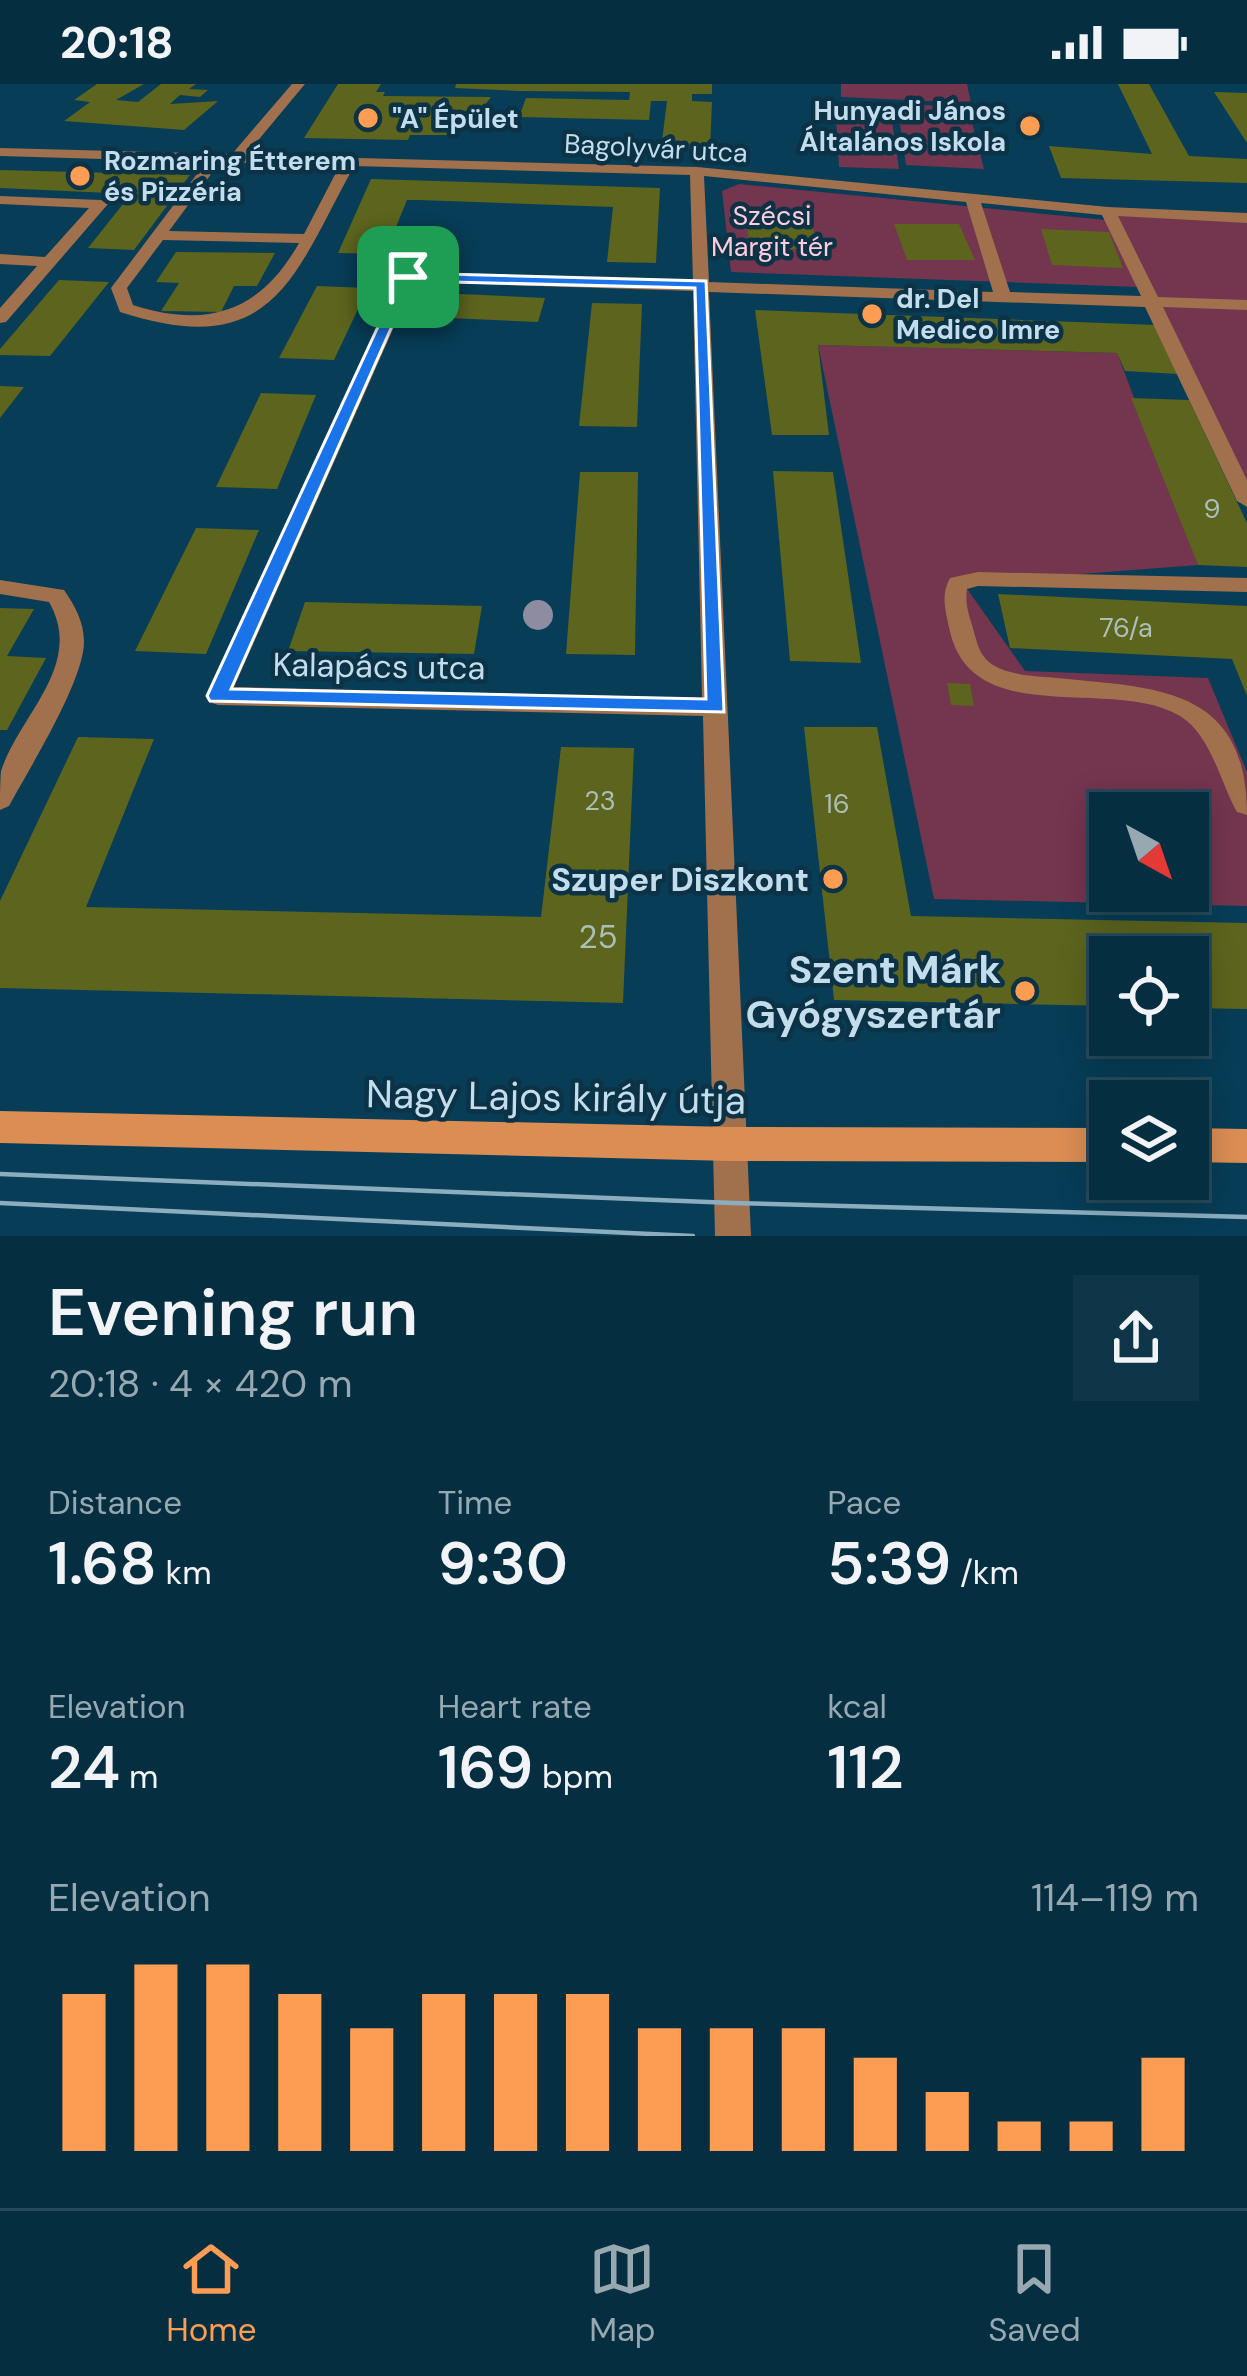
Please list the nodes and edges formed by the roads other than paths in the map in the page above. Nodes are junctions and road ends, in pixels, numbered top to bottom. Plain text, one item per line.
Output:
1 (299, 84) edge
2 (0, 152) edge
3 (217, 156) junction
4 (237, 157) junction
5 (350, 160) junction
6 (697, 171) junction
7 (972, 198) junction
8 (0, 200) edge
9 (1108, 211) junction
10 (1247, 218) edge
11 (159, 236) junction
12 (305, 239) junction
13 (0, 260) edge
14 (49, 262) junction
15 (701, 284) junction
16 (1003, 296) junction
17 (1151, 301) junction
18 (1247, 305) edge
19 (0, 318) edge
20 (1247, 501) edge
21 (1247, 585) edge
22 (0, 586) edge
23 (716, 707) junction
24 (11, 757) edge
25 (0, 799) edge
26 (1247, 804) edge
27 (0, 1127) edge
28 (731, 1144) junction
29 (1089, 1145) edge
30 (1209, 1145) edge
31 (1247, 1145) edge
32 (734, 1236) edge

1 - 4 street
2 - 3 street, Bagolyvár utca
3 - 4 street, Bagolyvár utca
3 - 11 street
4 - 5 street, Bagolyvár utca
5 - 6 street, Bagolyvár utca
5 - 12 street
6 - 7 street, Bagolyvár utca
6 - 15 street
7 - 9 street, Bagolyvár utca
7 - 16 street
8 - 14 street
9 - 10 street, Bagolyvár utca
9 - 17 street
11 - 12 street
11 - 12 street
13 - 14 street
14 - 19 street
15 - 16 street
15 - 23 street
15 - 23 street, Kalapács utca
16 - 17 street
17 - 18 street
17 - 20 street
21 - 26 street
22 - 24 street
23 - 28 street
24 - 25 street
27 - 28 main road, Nagy Lajos király útja
28 - 29 main road, Nagy Lajos király útja
28 - 32 street
30 - 31 main road

